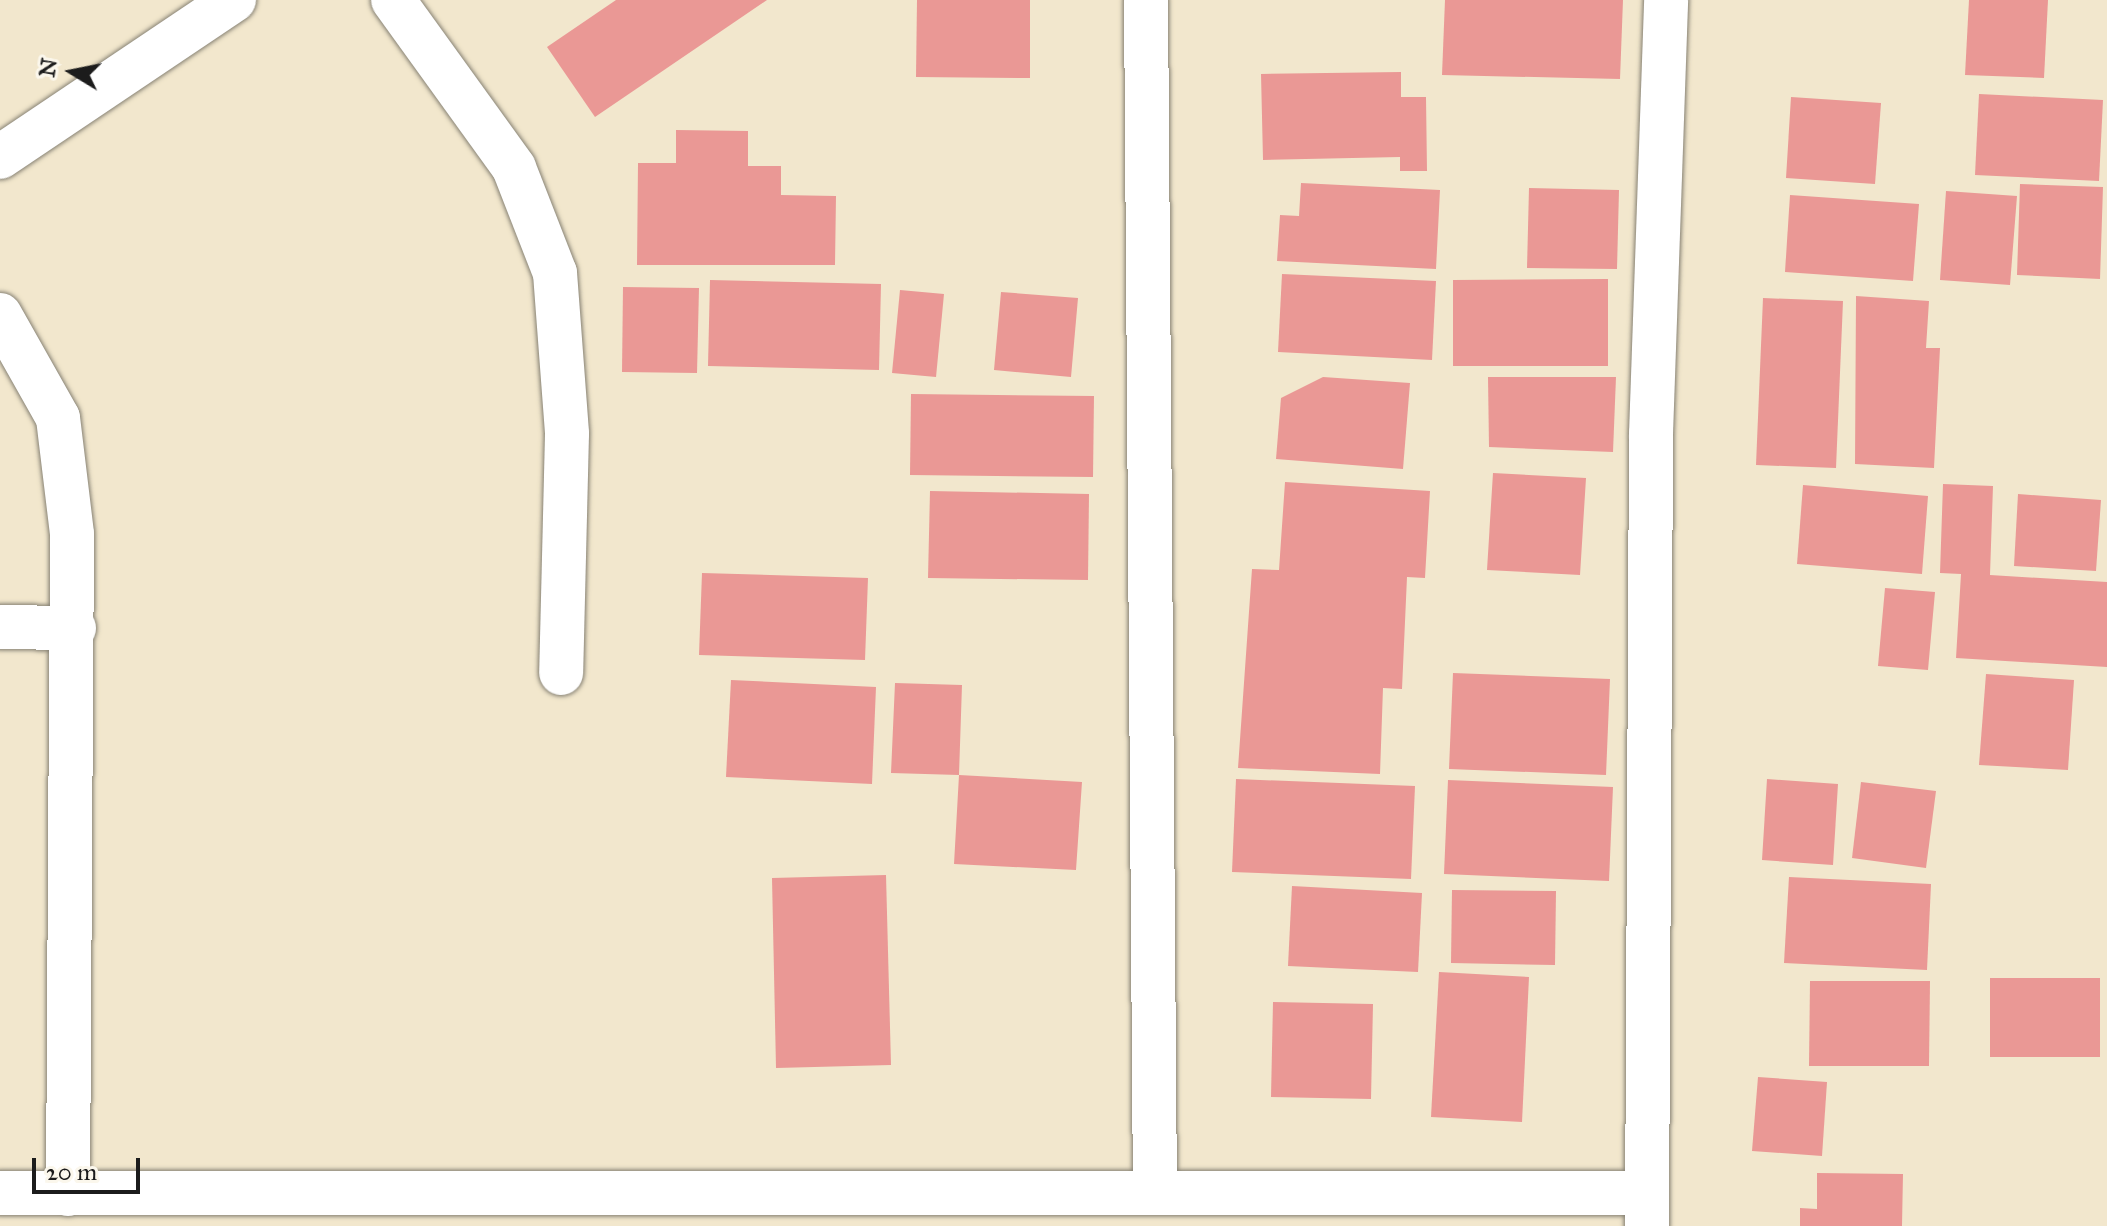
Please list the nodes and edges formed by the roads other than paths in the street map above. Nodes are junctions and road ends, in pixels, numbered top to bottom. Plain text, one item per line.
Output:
1 (234, 0) edge
2 (393, 0) edge
3 (1146, 0) edge
4 (1666, 0) edge
5 (0, 157) edge
6 (0, 315) edge
7 (0, 627) edge
8 (74, 628) junction
9 (561, 673) dead end
10 (1155, 1190) junction
11 (0, 1193) edge
12 (68, 1194) junction
13 (1646, 1209) edge

1 - 5 street
2 - 9 street
3 - 10 street
4 - 13 street
6 - 8 street
7 - 8 street
8 - 12 street
10 - 12 street
10 - 13 street
11 - 12 street

